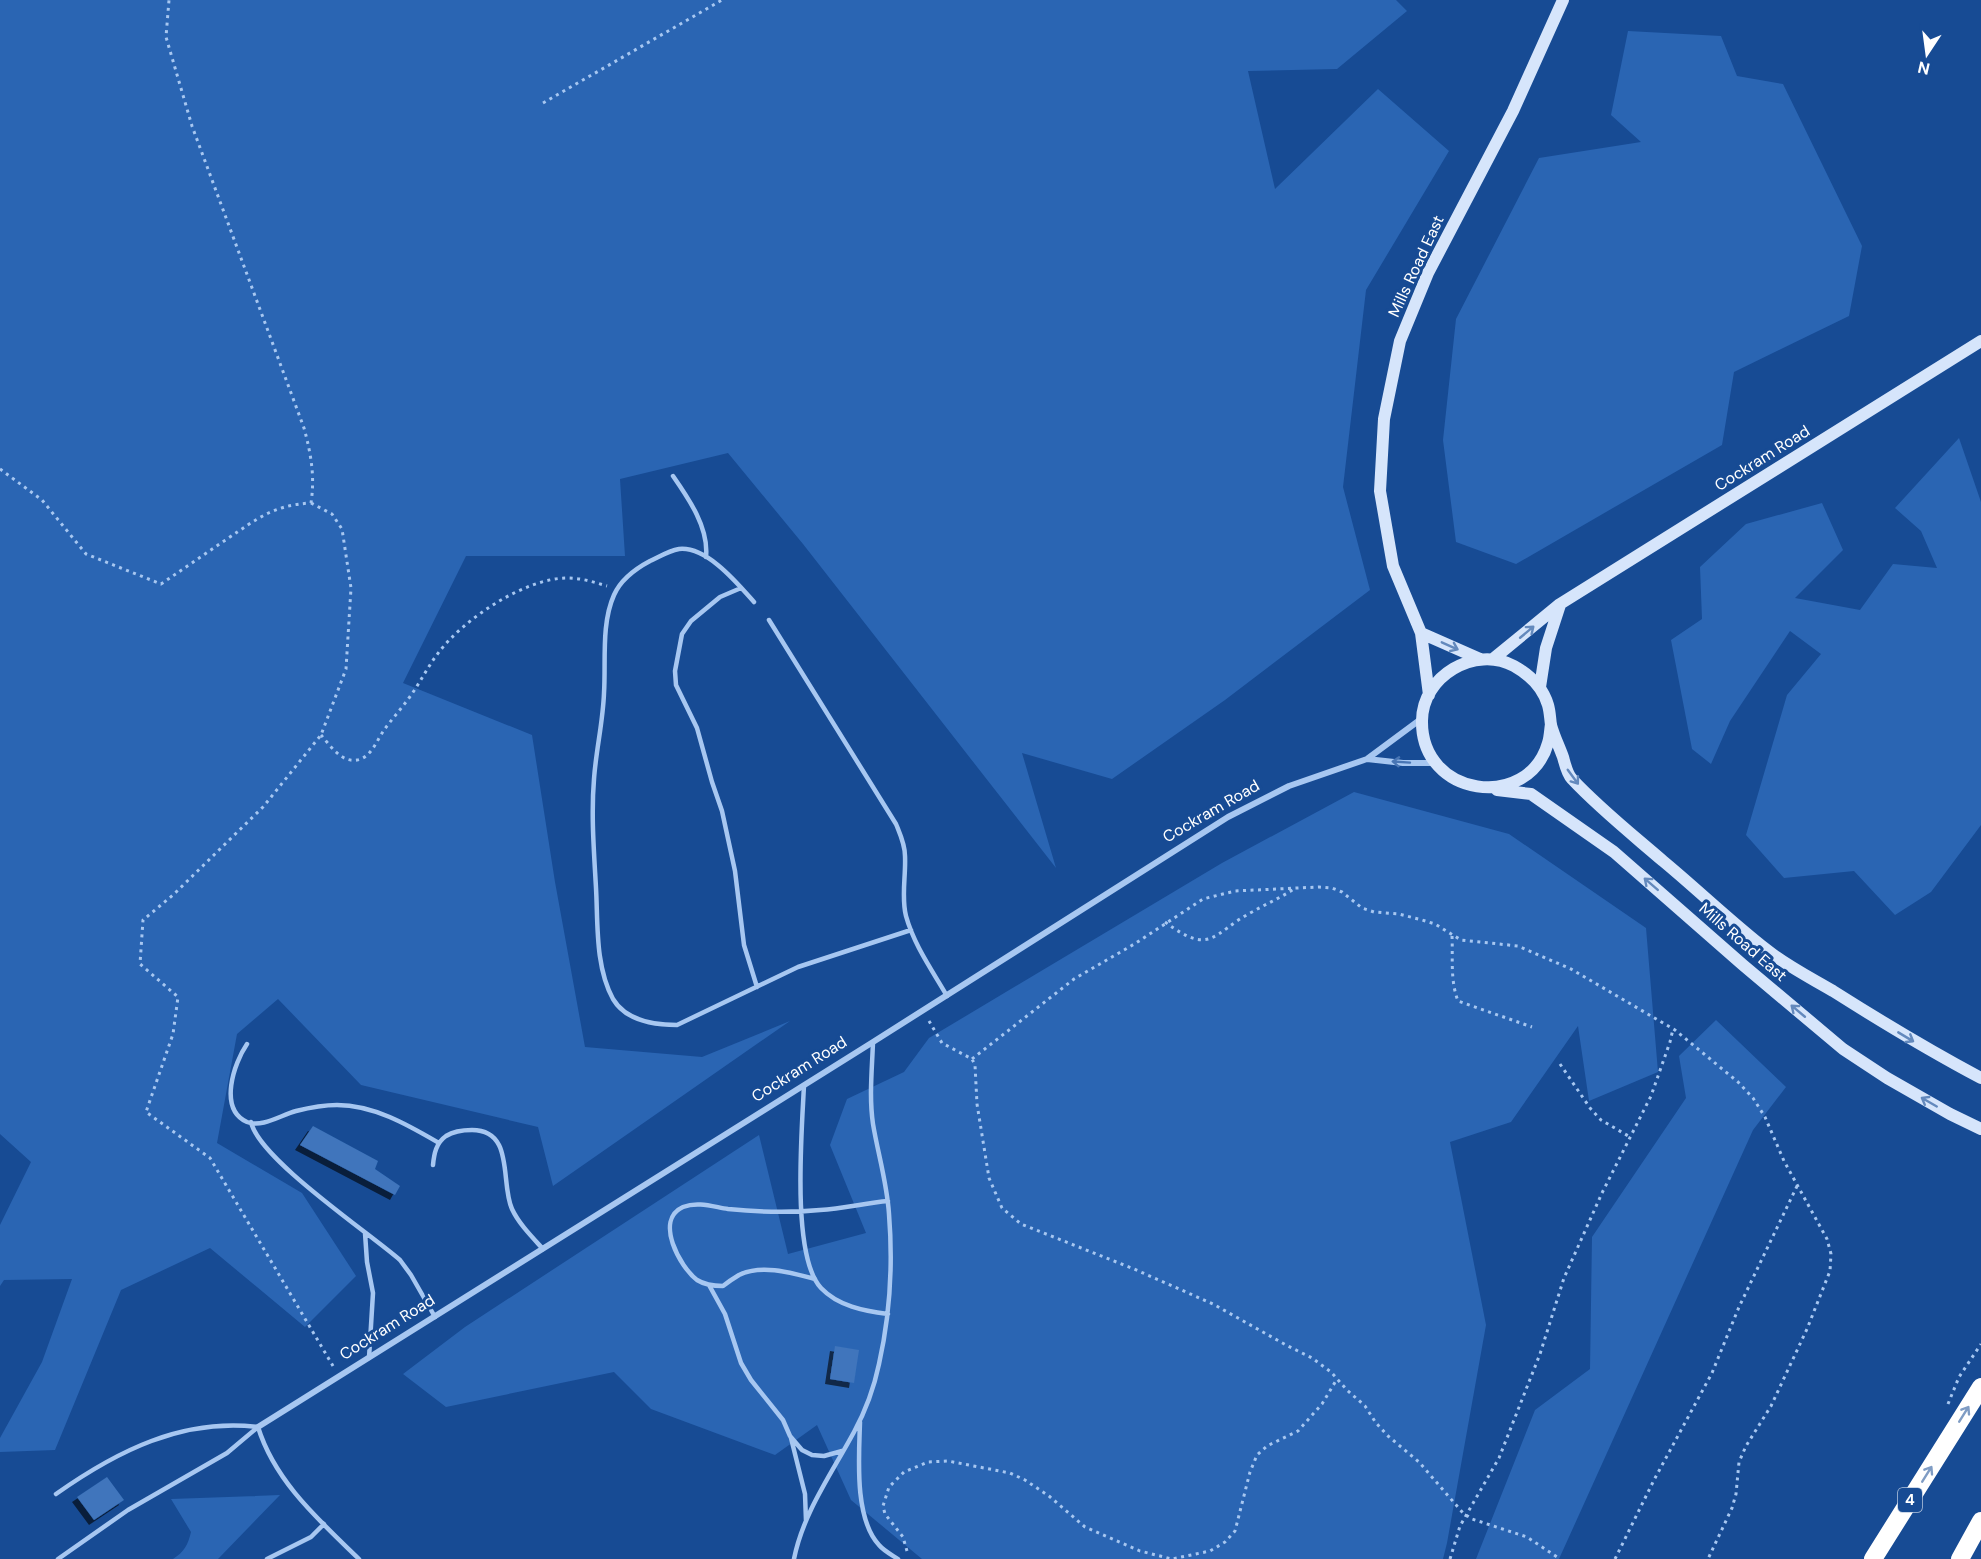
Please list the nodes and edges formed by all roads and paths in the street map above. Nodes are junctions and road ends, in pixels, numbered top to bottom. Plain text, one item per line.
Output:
1 (169, 0) edge
2 (722, 0) edge
3 (1563, 0) edge
4 (543, 103) dead end
5 (1981, 341) edge
6 (0, 469) edge
7 (673, 476) dead end
8 (311, 503) junction
9 (706, 557) junction
10 (741, 588) junction
11 (618, 589) junction
12 (754, 603) dead end
13 (1560, 604) junction
14 (769, 620) dead end
15 (1421, 633) junction
16 (1480, 659) junction
17 (1493, 659) junction
18 (1540, 687) junction
19 (1429, 694) junction
20 (1422, 718) junction
21 (1551, 724) junction
22 (321, 735) junction
23 (1367, 759) junction
24 (1435, 764) junction
25 (1484, 788) junction
26 (1295, 888) junction
27 (1165, 922) junction
28 (911, 930) junction
29 (1452, 936) junction
30 (757, 987) junction
31 (947, 996) junction
32 (923, 1011) junction
33 (1532, 1027) dead end
34 (1673, 1029) junction
35 (873, 1042) junction
36 (247, 1044) dead end
37 (972, 1059) junction
38 (1560, 1064) dead end
39 (1981, 1078) edge
40 (804, 1085) junction
41 (251, 1122) junction
42 (1981, 1129) edge
43 (1630, 1137) junction
44 (439, 1143) junction
45 (433, 1165) dead end
46 (1798, 1184) junction
47 (888, 1201) junction
48 (801, 1210) junction
49 (365, 1232) junction
50 (543, 1249) junction
51 (815, 1279) junction
52 (709, 1285) junction
53 (888, 1314) junction
54 (435, 1317) junction
55 (369, 1358) junction
56 (340, 1377) junction
57 (1337, 1379) junction
58 (1981, 1387) edge
59 (860, 1420) junction
60 (258, 1427) junction
61 (790, 1436) junction
62 (843, 1450) junction
63 (56, 1494) dead end
64 (1466, 1515) junction
65 (1981, 1521) edge
66 (324, 1524) junction
67 (806, 1524) junction
68 (58, 1559) edge
69 (267, 1559) edge
70 (359, 1559) edge
71 (794, 1559) edge
72 (898, 1559) edge
73 (909, 1559) edge
74 (1450, 1559) edge
75 (1560, 1559) edge
76 (1615, 1559) edge
77 (1708, 1559) edge
78 (1873, 1559) edge
79 (1960, 1559) edge

1 - 8 path
2 - 4 path
3 - 15 main road, Mills Road East
5 - 13 main road, Cockram Road
6 - 8 path
7 - 9 lane
8 - 22 path
9 - 10 lane
9 - 11 lane
10 - 12 lane
10 - 30 lane
11 - 22 path
11 - 30 lane
17 -> 13 main road, Cockram Road
13 - 18 main road
14 - 28 lane
15 -> 16 main road
15 - 19 main road, Mills Road East
16 - 17 main road
16 - 19 main road
17 - 18 main road
18 - 21 main road
19 - 20 main road
20 - 23 street, Cockram Road
20 - 24 main road
21 - 25 main road
21 -> 39 main road, Mills Road East
22 - 56 path
24 -> 23 street, Cockram Road
23 - 31 street, Cockram Road
24 - 25 main road
42 -> 25 main road, Mills Road East
26 - 27 path
26 - 27 path
26 - 29 path
27 - 37 path
28 - 30 lane
28 - 31 lane
29 - 33 path
29 - 34 path
31 - 32 street, Cockram Road
32 - 35 street, Cockram Road
32 - 37 path
34 - 43 path
34 - 46 path
35 - 40 street, Cockram Road
35 - 47 lane
36 - 41 lane
37 - 57 path
38 - 43 path
40 - 48 lane
40 - 50 street, Cockram Road
41 - 44 lane
41 - 49 lane
43 - 64 path
44 - 45 lane
44 - 50 lane
46 - 76 path
46 - 77 path
47 - 48 lane
47 - 53 lane
48 - 51 lane
48 - 52 lane
49 - 54 lane
49 - 55 lane
50 - 54 street, Cockram Road
51 - 52 lane
51 - 53 lane
52 - 61 lane
53 - 59 lane
54 - 55 street, Cockram Road
55 - 56 street, Cockram Road
56 - 60 street, Cockram Road
57 - 64 path
57 - 73 path
78 -> 58 highway, 4
59 - 62 lane
59 - 72 lane
60 - 63 lane
60 - 66 lane
60 - 68 lane
61 - 62 lane
61 - 67 lane
62 - 67 lane
64 - 74 path
64 - 75 path
65 - 79 highway
66 - 69 lane
66 - 70 lane
67 - 71 lane

